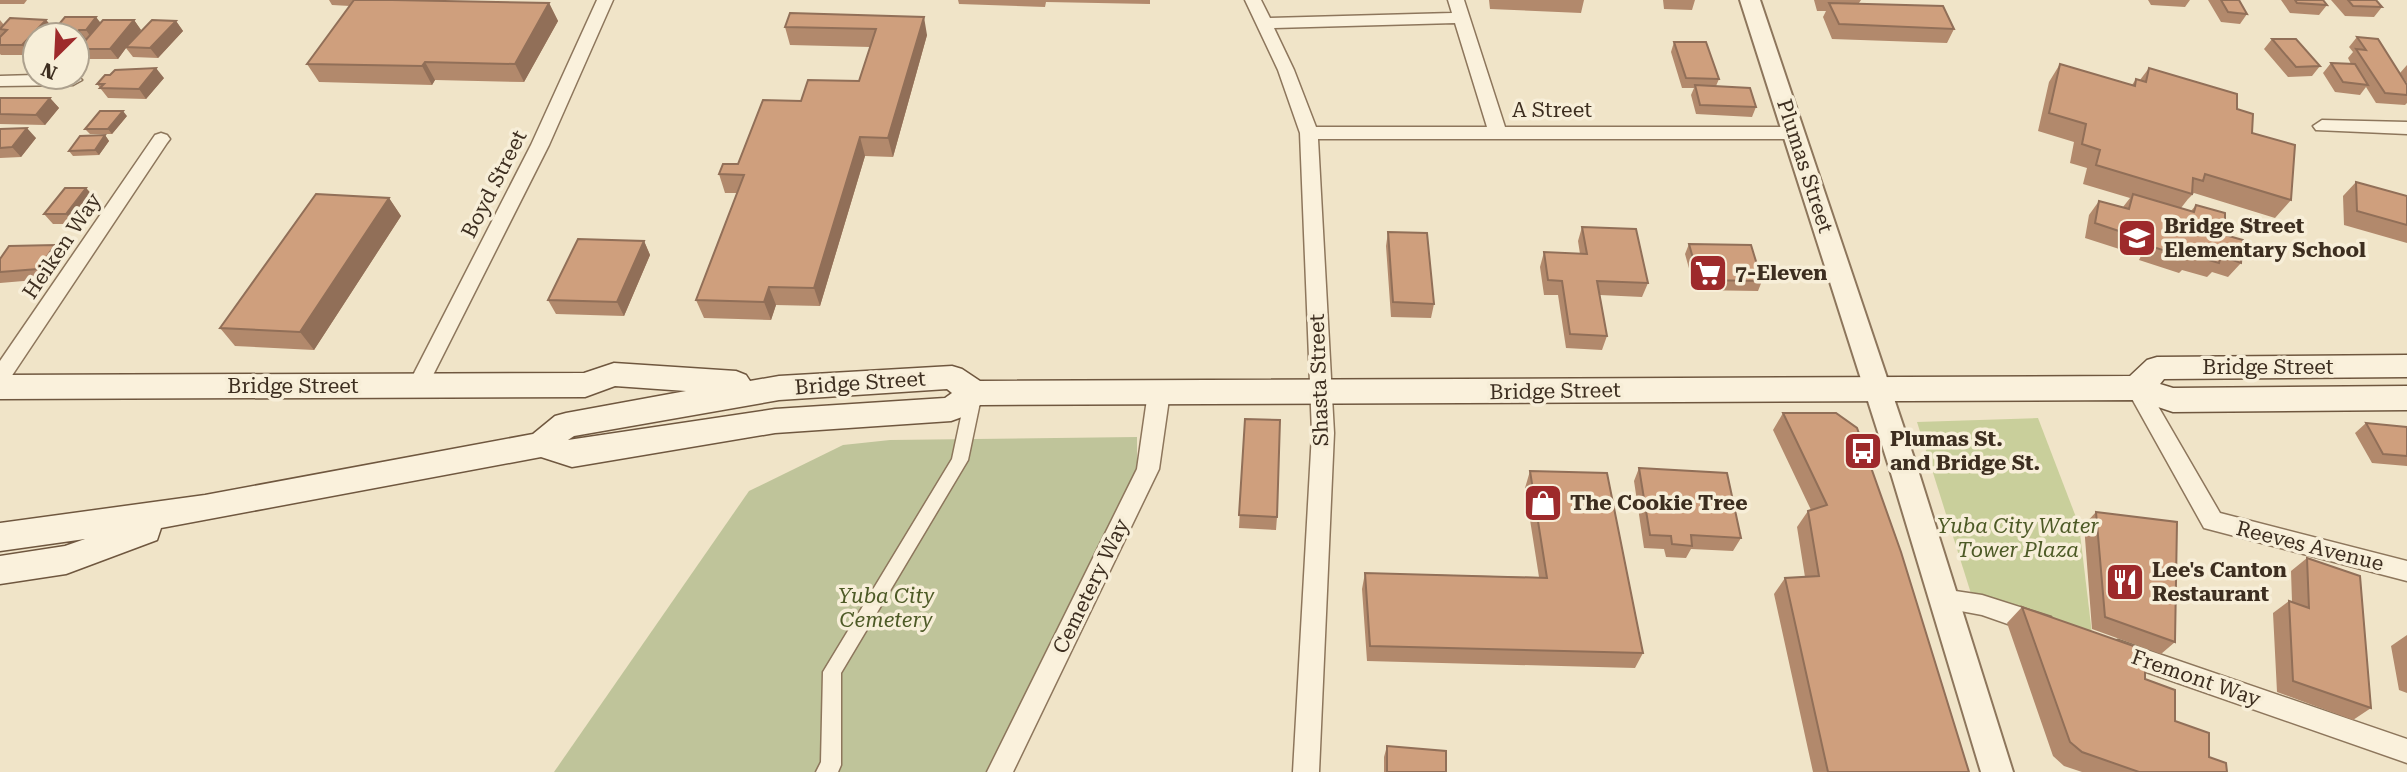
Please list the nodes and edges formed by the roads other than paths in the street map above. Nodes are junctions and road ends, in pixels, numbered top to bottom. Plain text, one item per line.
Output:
1 (605, 0) edge
2 (1253, 0) edge
3 (1456, 0) edge
4 (1750, 0) edge
5 (1459, 18) junction
6 (1264, 23) junction
7 (0, 81) edge
8 (21, 81) edge
9 (2322, 126) dead end
10 (2407, 128) edge
11 (1309, 133) junction
12 (1498, 133) junction
13 (1795, 133) junction
14 (161, 139) dead end
15 (2407, 366) edge
16 (0, 377) edge
17 (418, 385) junction
18 (0, 387) edge
19 (779, 388) junction
20 (1877, 388) junction
21 (2137, 388) junction
22 (1320, 392) junction
23 (974, 393) junction
24 (1159, 393) junction
25 (2407, 398) edge
26 (541, 445) junction
27 (205, 508) junction
28 (0, 537) edge
29 (0, 570) edge
30 (2407, 571) edge
31 (1942, 599) junction
32 (2407, 751) edge
33 (827, 772) edge
34 (1000, 772) edge
35 (1306, 772) edge
36 (1997, 772) edge

1 - 17 street, Boyd Street
2 - 6 street, Shasta Street
3 - 5 street
4 - 13 street, Plumas Street
5 - 6 street
5 - 12 street
6 - 11 street, Shasta Street
7 - 8 street
9 - 10 street
11 - 12 street, A Street
11 - 22 street, Shasta Street
12 - 13 street, A Street
13 - 20 street, Plumas Street
14 - 16 street, Heiken Way
15 - 21 main road, Bridge Street
17 - 18 main road, Bridge Street
17 - 19 main road, Bridge Street
19 - 23 main road, Bridge Street
19 - 26 main road, Bridge Street
20 - 21 main road, Bridge Street
20 - 22 main road, Bridge Street
20 - 31 street, Plumas Street
21 - 25 main road, Bridge Street
21 - 30 street, Reeves Avenue
22 - 24 main road, Bridge Street
22 - 35 street, Shasta Street
23 - 24 main road, Bridge Street
23 - 26 main road, Bridge Street
23 - 33 street
24 - 34 street, Cemetery Way
26 - 27 main road, Bridge Street
27 - 28 main road, Bridge Street
27 - 29 main road
31 - 32 street, Fremont Way
31 - 36 street, Plumas Street

